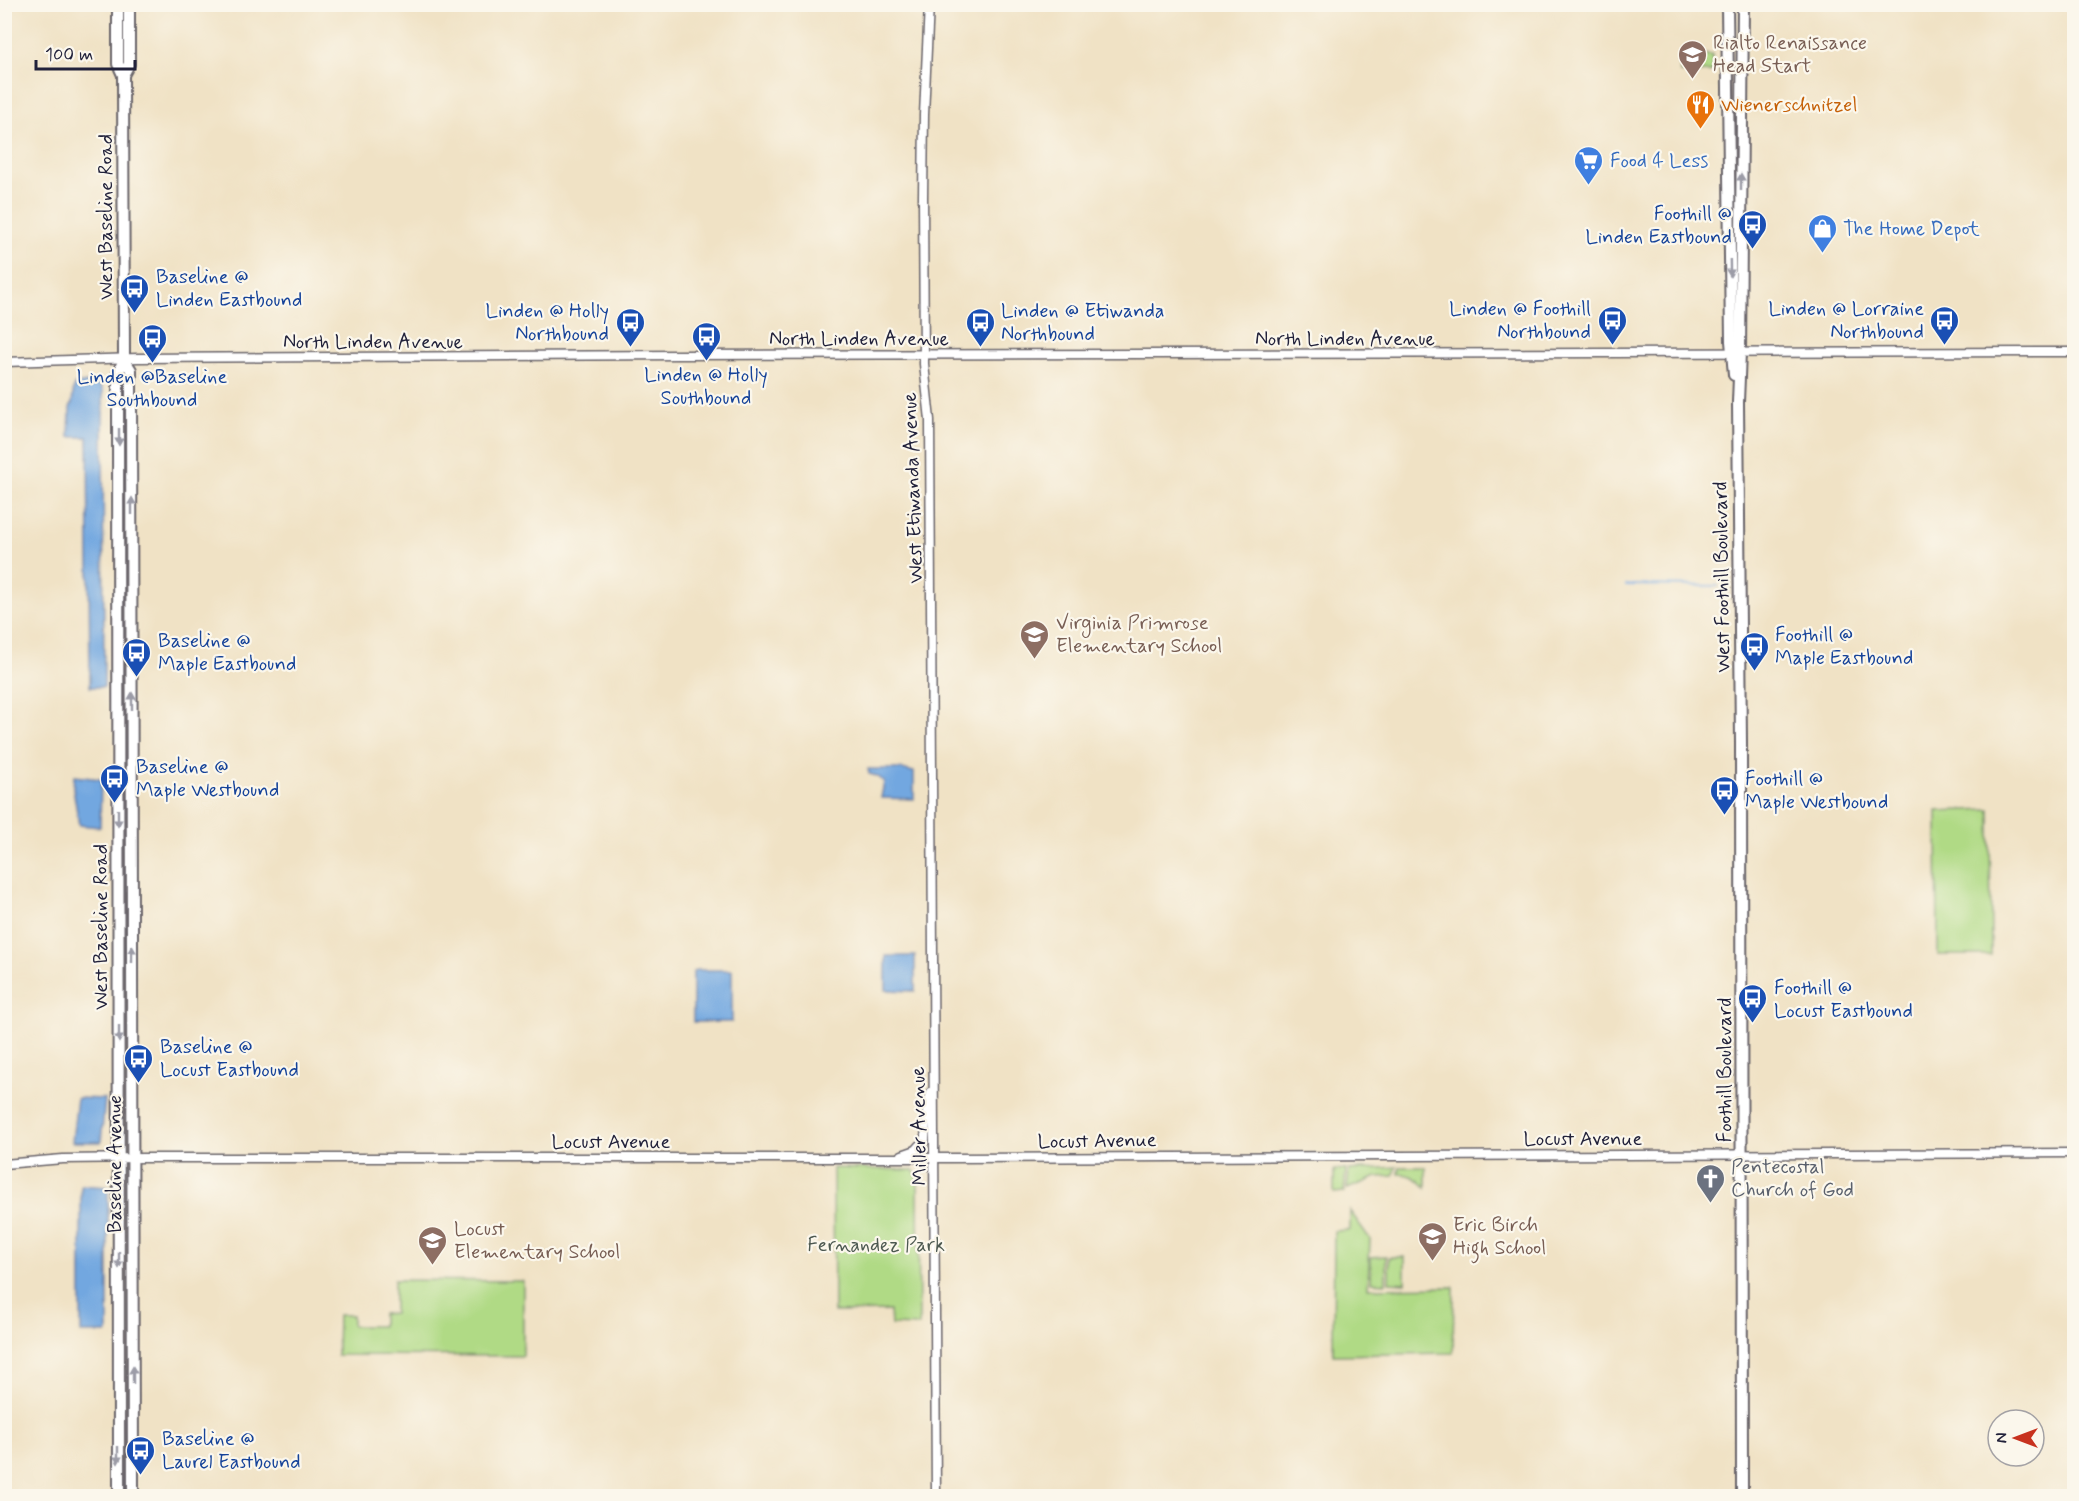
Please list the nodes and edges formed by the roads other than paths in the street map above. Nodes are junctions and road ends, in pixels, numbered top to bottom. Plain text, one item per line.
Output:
1 (118, 4) edge
2 (129, 4) edge
3 (929, 4) edge
4 (1727, 4) edge
5 (1743, 4) edge
6 (123, 75) junction
7 (1736, 352) junction
8 (2074, 352) edge
9 (924, 355) junction
10 (124, 359) junction
11 (4, 362) edge
12 (1741, 752) joint
13 (932, 755) joint
14 (132, 760) joint
15 (934, 1077) junction
16 (2074, 1153) edge
17 (1742, 1154) junction
18 (896, 1157) junction
19 (935, 1158) junction
20 (119, 1159) junction
21 (134, 1159) junction
22 (4, 1164) edge
23 (118, 1497) edge
24 (133, 1497) edge
25 (936, 1497) edge
26 (1742, 1497) edge

1 - 6 main road, West Baseline Road
2 - 6 main road, West Baseline Road
3 - 9 street, West Etiwanda Avenue
4 -> 7 main road, West Foothill Boulevard
7 -> 5 main road, West Foothill Boulevard
6 - 10 main road, West Baseline Road
7 - 8 street, North Linden Avenue
7 - 9 street, North Linden Avenue
7 - 12 main road, West Foothill Boulevard
9 - 10 street, North Linden Avenue
9 - 13 street, West Etiwanda Avenue
10 - 11 street, North Linden Avenue
14 -> 10 main road, West Baseline Road
10 -> 20 main road, West Baseline Road
12 - 17 main road, Foothill Boulevard
13 - 15 street, Miller Avenue
21 -> 14 main road, Baseline Avenue
15 - 18 street
15 - 19 street, Miller Avenue
16 - 17 street, Locust Avenue
17 - 19 street, Locust Avenue
17 - 26 main road, Foothill Boulevard
18 - 19 street, Locust Avenue
18 - 21 street, Locust Avenue
19 - 25 street, Miller Avenue
20 - 21 street, Locust Avenue
20 - 22 street, Locust Avenue
20 -> 23 main road, West Baseline Road
24 -> 21 main road, Baseline Avenue

